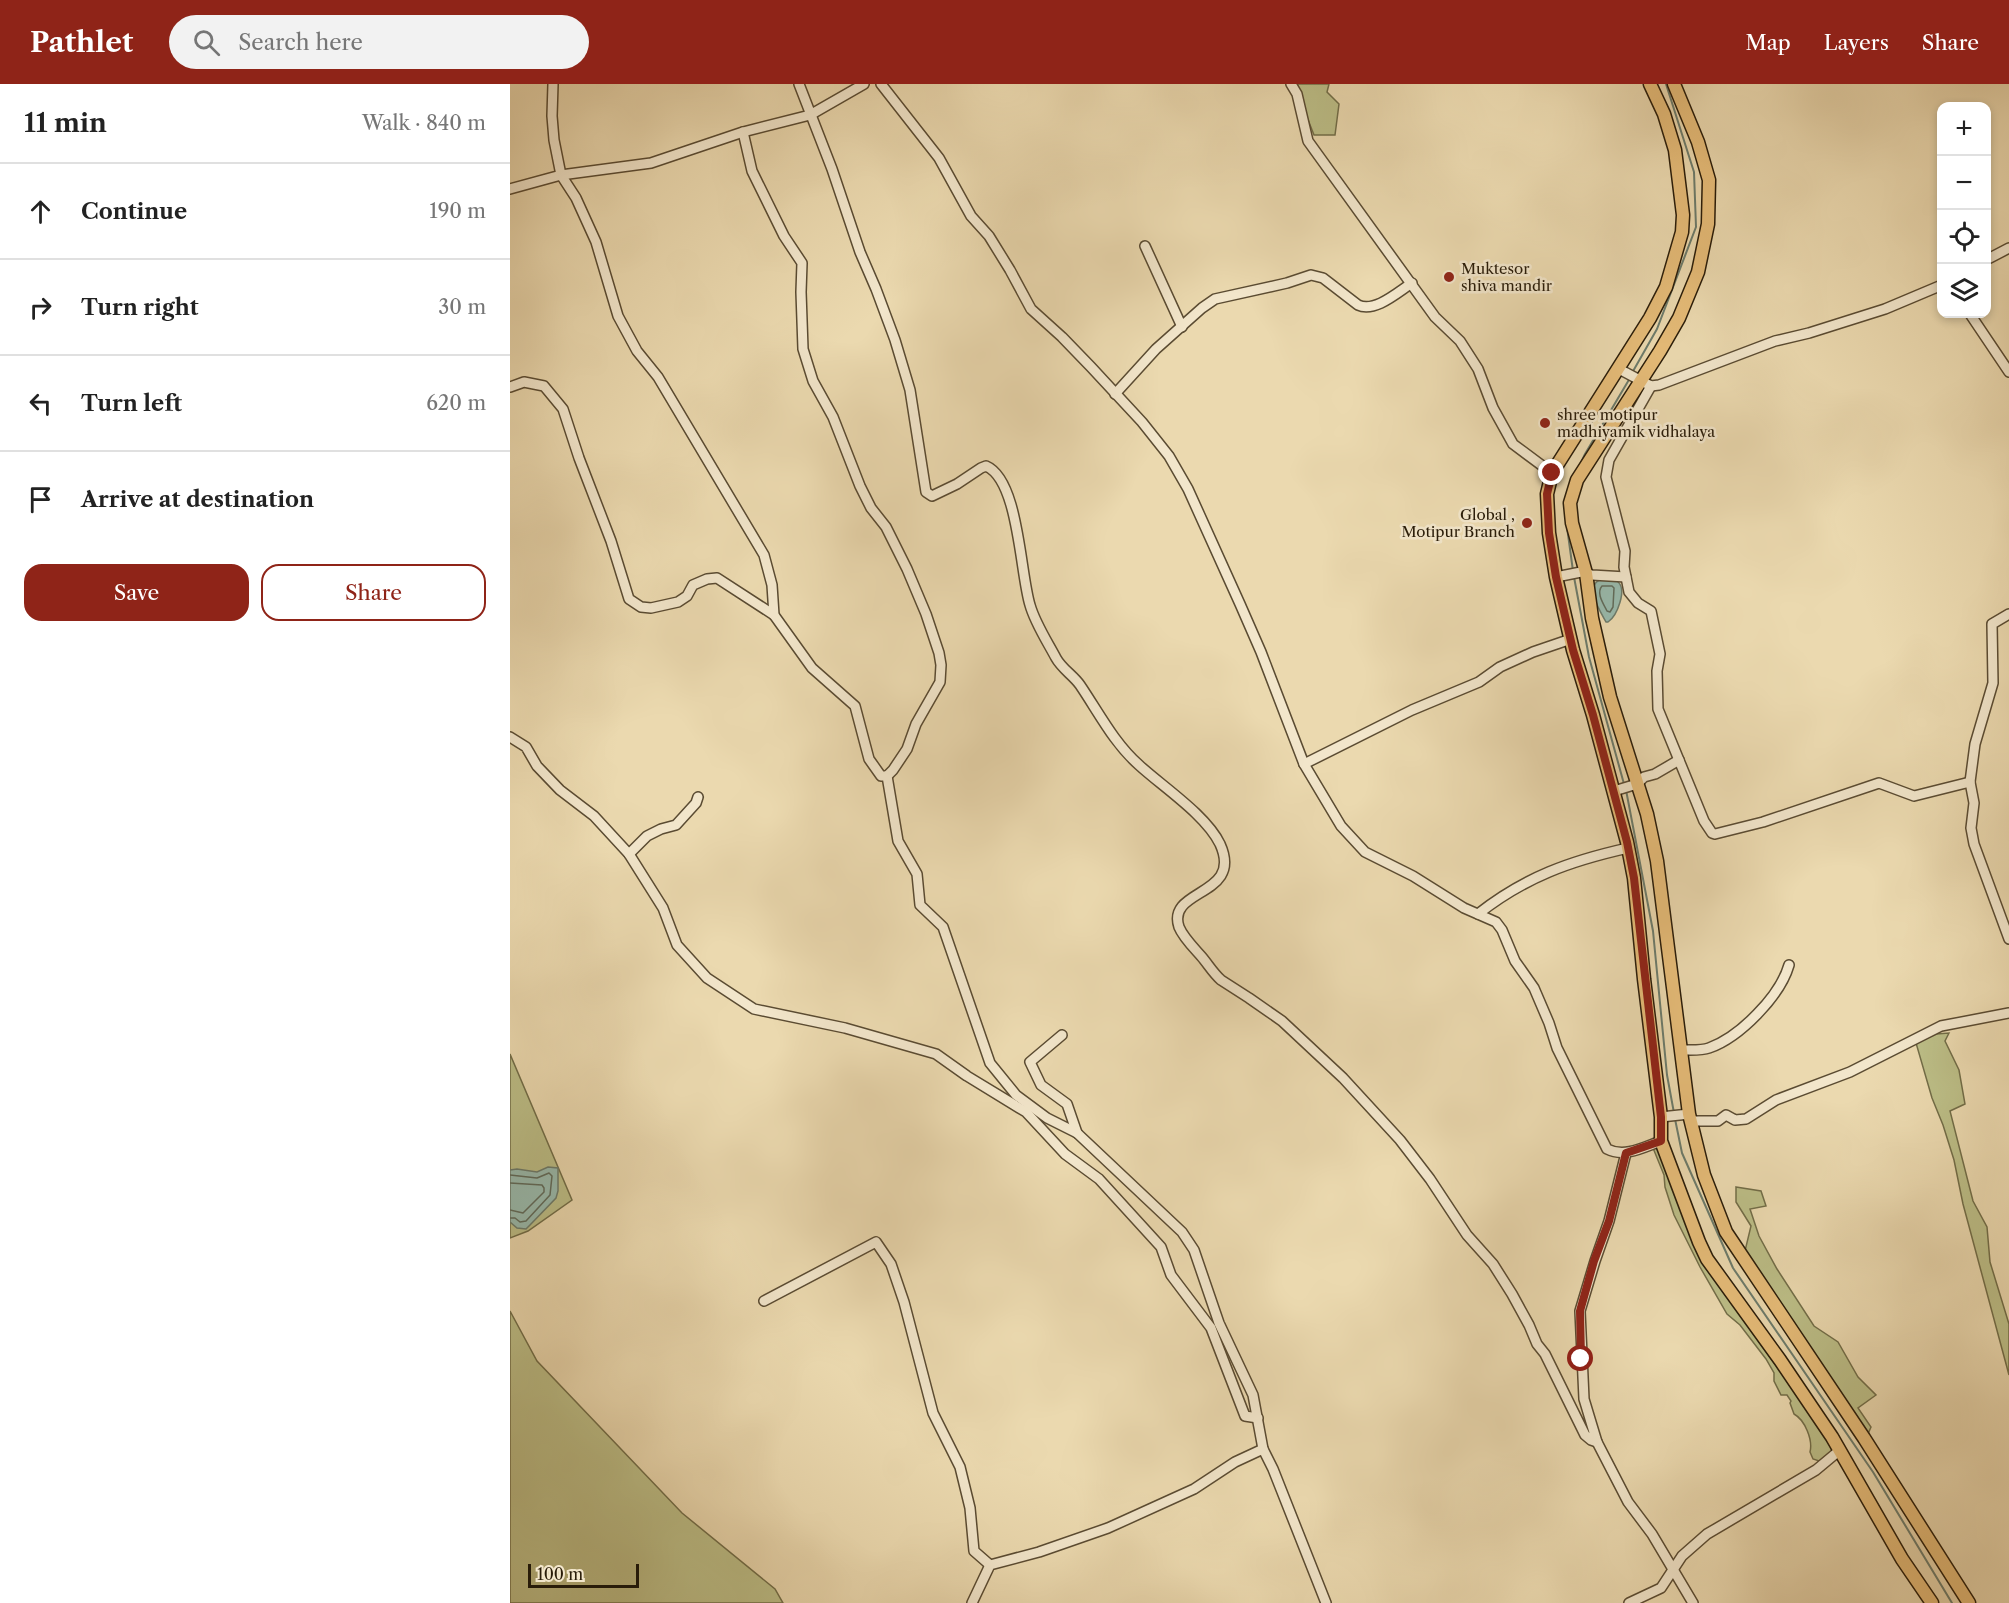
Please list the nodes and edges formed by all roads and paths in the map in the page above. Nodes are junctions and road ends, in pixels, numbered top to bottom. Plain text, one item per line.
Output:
1 (553, 84) edge
2 (799, 84) edge
3 (864, 84) edge
4 (881, 84) edge
5 (1291, 84) edge
6 (1650, 84) edge
7 (1674, 84) edge
8 (810, 115) junction
9 (742, 132) junction
10 (561, 175) junction
11 (510, 189) edge
12 (1145, 246) dead end
13 (2009, 248) edge
14 (1991, 257) edge
15 (1412, 283) junction
16 (1937, 287) edge
17 (1973, 318) edge
18 (1182, 327) junction
19 (1623, 371) junction
20 (2009, 372) edge
21 (1642, 382) junction
22 (510, 387) edge
23 (1115, 394) junction
24 (1552, 473) junction
25 (1583, 572) junction
26 (1561, 576) junction
27 (1626, 577) junction
28 (2009, 614) edge
29 (774, 615) junction
30 (1571, 639) junction
31 (510, 737) edge
32 (1679, 760) junction
33 (1304, 764) junction
34 (887, 776) junction
35 (1970, 782) junction
36 (1637, 784) junction
37 (1614, 791) junction
38 (698, 797) dead end
39 (1628, 848) junction
40 (629, 854) junction
41 (1478, 914) junction
42 (2009, 939) edge
43 (1789, 965) dead end
44 (2009, 1013) edge
45 (1062, 1035) dead end
46 (1681, 1050) junction
47 (1661, 1117) junction
48 (1690, 1117) junction
49 (1077, 1132) junction
50 (1661, 1141) junction
51 (1626, 1153) junction
52 (764, 1301) dead end
53 (1258, 1418) junction
54 (1597, 1442) junction
55 (1263, 1449) junction
56 (1840, 1450) junction
57 (990, 1565) junction
58 (1673, 1570) junction
59 (972, 1603) edge
60 (1326, 1603) edge
61 (1629, 1603) edge
62 (1693, 1603) edge
63 (1932, 1603) edge
64 (1969, 1603) edge

1 - 10 street
2 - 8 street
3 - 8 street
4 - 23 street
5 - 15 street
6 - 19 main road
7 - 21 main road
8 - 9 street
8 - 54 street
9 - 10 street
9 - 34 street
10 - 11 street
10 - 29 street
12 - 18 street
13 - 14 street
15 - 18 street
15 - 24 street
16 - 21 street
17 - 20 street
18 - 23 street
19 - 21 street
19 - 24 main road
21 - 25 main road
21 - 27 street
22 - 29 street
23 - 33 street
24 - 26 main road
25 - 26 street
25 - 27 street
25 - 36 main road
26 - 30 main road
27 - 32 street
28 - 35 street
29 - 34 street
30 - 33 street
30 - 37 main road
31 - 40 street
32 - 35 street
32 - 36 street
33 - 41 street
34 - 49 street
35 - 42 street
36 - 37 street
36 - 46 main road
37 - 39 main road
38 - 40 street
39 - 41 street
39 - 47 main road
40 - 53 street
41 - 51 street
43 - 46 street
44 - 48 street
45 - 49 street
46 - 48 main road
47 - 48 street
47 - 50 main road
48 - 64 main road
49 - 53 street
50 - 51 street
50 - 56 main road
51 - 54 street
52 - 57 street
53 - 55 street
54 - 58 street
55 - 57 street
55 - 60 street
56 - 58 street
56 - 63 main road
57 - 59 street
58 - 61 street
58 - 62 street

